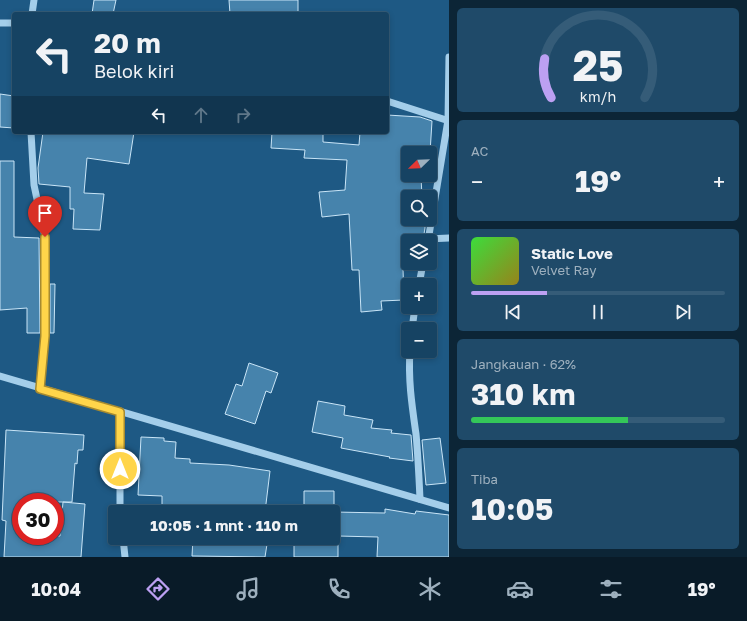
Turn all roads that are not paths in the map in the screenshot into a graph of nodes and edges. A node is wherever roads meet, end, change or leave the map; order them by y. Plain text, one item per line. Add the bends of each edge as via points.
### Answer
1 (34, 0) edge
2 (32, 12) edge
3 (0, 23) edge
4 (12, 23) edge
5 (449, 57) edge
6 (389, 102) edge
7 (448, 120) edge
8 (31, 134) edge
9 (429, 234) edge
10 (449, 238) edge
11 (437, 239) edge
12 (409, 358) edge
13 (0, 376) edge
14 (40, 389) junction
15 (120, 412) junction
16 (420, 499) junction
17 (120, 505) edge
18 (449, 508) edge
19 (123, 545) edge
20 (124, 557) edge

1 - 2 street
3 - 4 street
5 - 7 street
6 - 7 street
7 - 9 street
8 - 14 street via 34,184 45,237 45,336
10 - 11 street
12 - 16 street via 408,374 416,435
13 - 14 street
14 - 15 street
15 - 16 street
15 - 17 street
16 - 18 street
19 - 20 street

